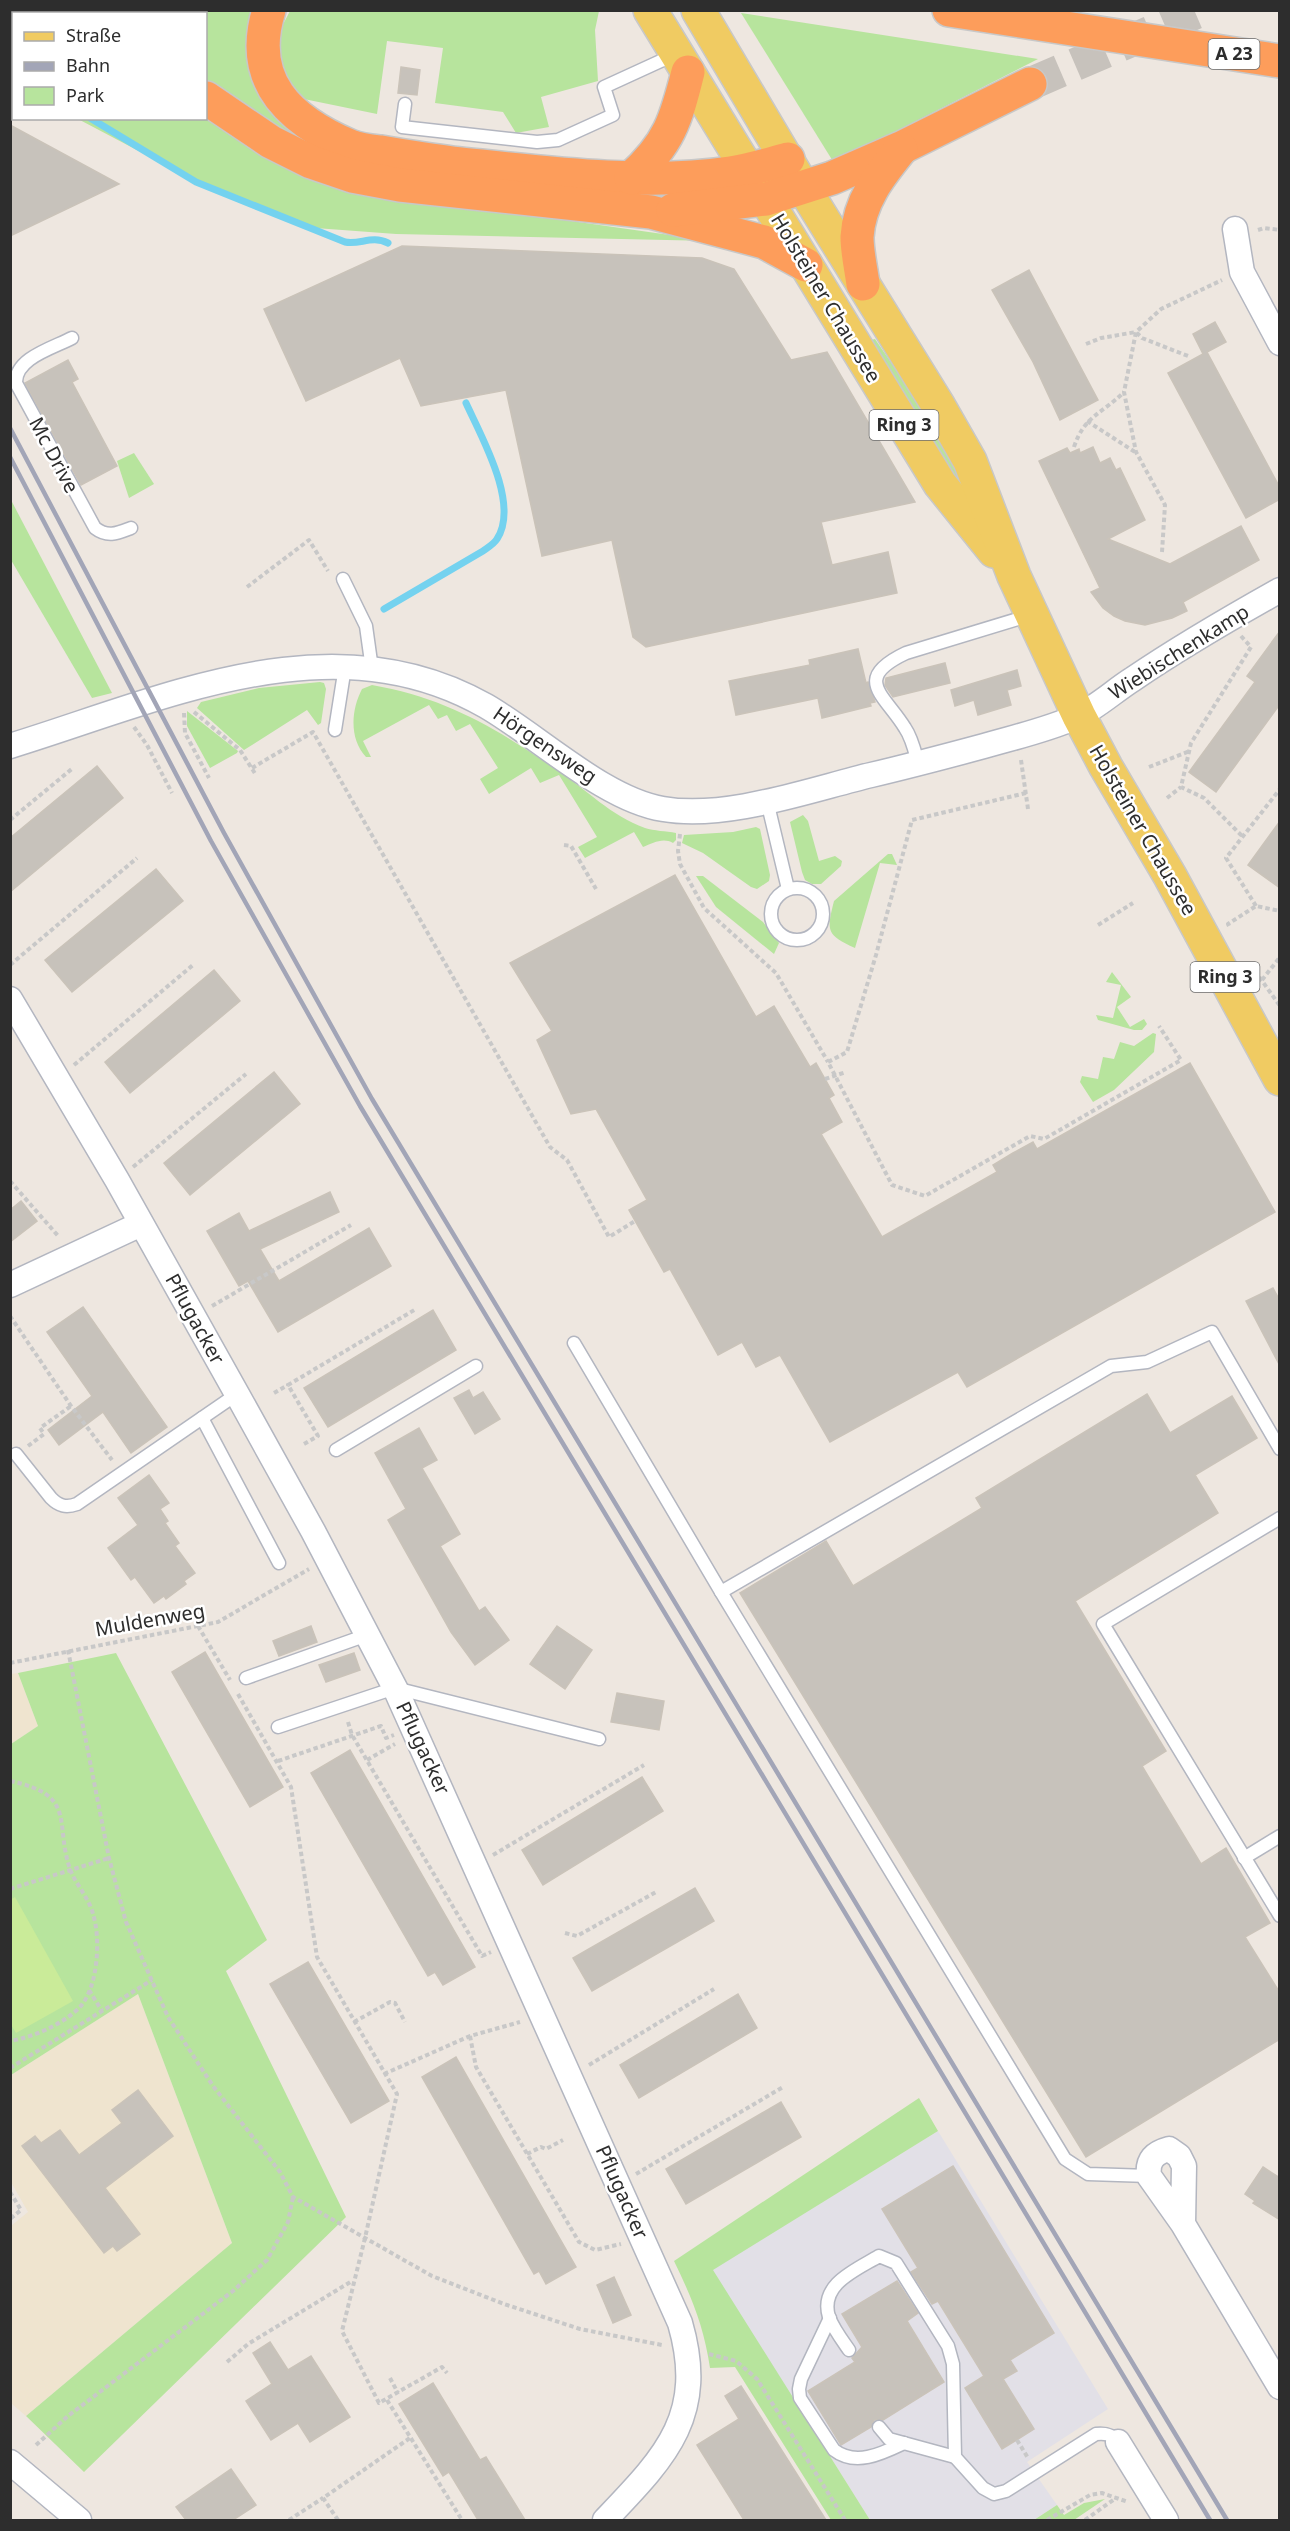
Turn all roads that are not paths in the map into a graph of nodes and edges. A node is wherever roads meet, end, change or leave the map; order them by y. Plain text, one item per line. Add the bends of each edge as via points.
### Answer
1 (269, 10) edge
2 (651, 10) edge
3 (698, 10) edge
4 (949, 10) edge
5 (1280, 61) edge
6 (683, 63) junction
7 (1030, 84) tunnel mouth
8 (207, 99) edge
9 (405, 104) dead end
10 (902, 148) junction
11 (788, 159) junction
12 (748, 170) junction
13 (631, 178) junction
14 (803, 187) junction
15 (766, 199) junction
16 (651, 212) junction
17 (1234, 229) dead end
18 (806, 265) junction
19 (863, 284) junction
20 (72, 338) dead end
21 (1280, 343) edge
22 (131, 528) dead end
23 (1014, 576) junction
24 (337, 578) road end
25 (1280, 590) edge
26 (1033, 615) junction
27 (345, 667) junction
28 (372, 669) junction
29 (1079, 716) junction
30 (335, 730) dead end
31 (10, 746) edge
32 (918, 763) junction
33 (767, 801) junction
34 (788, 889) junction
35 (10, 999) edge
36 (1280, 1079) edge
37 (141, 1224) junction
38 (10, 1285) edge
39 (574, 1343) dead end
40 (476, 1366) dead end
41 (237, 1394) junction
42 (202, 1418) junction
43 (1280, 1449) edge
44 (336, 1450) dead end
45 (16, 1454) road end
46 (1280, 1518) edge
47 (279, 1563) dead end
48 (721, 1592) junction
49 (367, 1635) junction
50 (246, 1678) dead end
51 (395, 1688) junction
52 (278, 1727) dead end
53 (598, 1739) dead end
54 (1280, 1836) edge
55 (1244, 1858) junction
56 (1280, 1916) edge
57 (1149, 2176) junction
58 (1183, 2224) junction
59 (830, 2318) junction
60 (849, 2350) dead end
61 (1277, 2378) edge
62 (879, 2427) dead end
63 (1118, 2442) joint
64 (904, 2443) junction
65 (956, 2457) junction
66 (10, 2462) edge
67 (78, 2520) edge
68 (605, 2520) edge
69 (1166, 2520) edge

1 - 13 highway via 263,46 265,69 276,93 320,131 352,147 526,171
2 - 6 main road, Holsteiner Chaussee / Ring 3
3 - 11 main road, Holsteiner Chaussee / Ring 3
4 - 5 highway, A 23
6 - 9 lane via 604,87 613,115 558,140 537,142 402,127
6 - 12 main road, Holsteiner Chaussee / Ring 3
6 - 13 highway via 679,108 666,139
7 - 10 highway
8 - 16 highway via 271,142 352,176 399,185
10 - 14 highway
10 - 19 highway via 867,195 860,218 857,238
11 - 12 highway
11 - 14 main road, Holsteiner Chaussee / Ring 3
12 - 13 highway
12 - 15 main road, Holsteiner Chaussee / Ring 3
14 - 15 highway
14 - 19 main road, Holsteiner Chaussee / Ring 3
15 - 16 highway
15 - 18 main road, Holsteiner Chaussee / Ring 3
16 - 18 highway via 764,242
17 - 21 street via 1242,272
18 - 23 main road, Holsteiner Chaussee / Ring 3 via 940,484
19 - 23 main road, Holsteiner Chaussee / Ring 3 via 970,461
20 - 22 lane, Mc Drive via 25,362 18,369 16,382 95,528 115,534
23 - 26 main road, Holsteiner Chaussee / Ring 3
24 - 28 lane via 366,626
25 - 29 street, Wiebischenkamp
26 - 29 main road, Holsteiner Chaussee / Ring 3
26 - 32 lane via 906,653 888,661 877,673 880,695 907,731
27 - 28 street, Hörgensweg
27 - 30 lane
27 - 31 street, Hörgensweg via 276,670 209,683
28 - 33 street, Hörgensweg via 453,688 608,788 643,805 697,813
29 - 32 street, Hörgensweg
29 - 36 main road, Holsteiner Chaussee / Ring 3
32 - 33 street, Hörgensweg
33 - 34 lane
34 - 34 lane via 773,904 773,925 790,939 811,936 821,924 820,900 806,889
35 - 37 street, Pflugacker
37 - 38 street
37 - 41 street, Pflugacker
39 - 48 lane
40 - 44 lane
41 - 42 lane
41 - 49 street, Pflugacker
42 - 45 lane via 77,1504 63,1506 51,1498
42 - 47 lane
43 - 48 lane via 1212,1332 1147,1362 1111,1366
46 - 55 lane via 1103,1624
48 - 57 lane via 1065,2159 1089,2174
49 - 50 lane
49 - 51 street, Pflugacker
51 - 52 lane
51 - 53 lane
51 - 68 street, Pflugacker via 666,2288 687,2350 690,2378 686,2406 676,2432 663,2455
54 - 55 lane
55 - 56 lane
57 - 58 street
57 - 58 street via 1151,2159 1159,2152 1169,2149 1179,2156 1184,2166
58 - 61 street
59 - 60 lane
59 - 64 lane via 801,2379 800,2398 841,2455 873,2458
59 - 65 lane via 827,2304 838,2281 879,2256 896,2263 948,2346 953,2364
62 - 64 lane via 889,2439
63 - 65 lane via 1106,2433 1096,2434 1006,2491 994,2494 983,2488
63 - 69 street
64 - 65 lane
66 - 67 street

